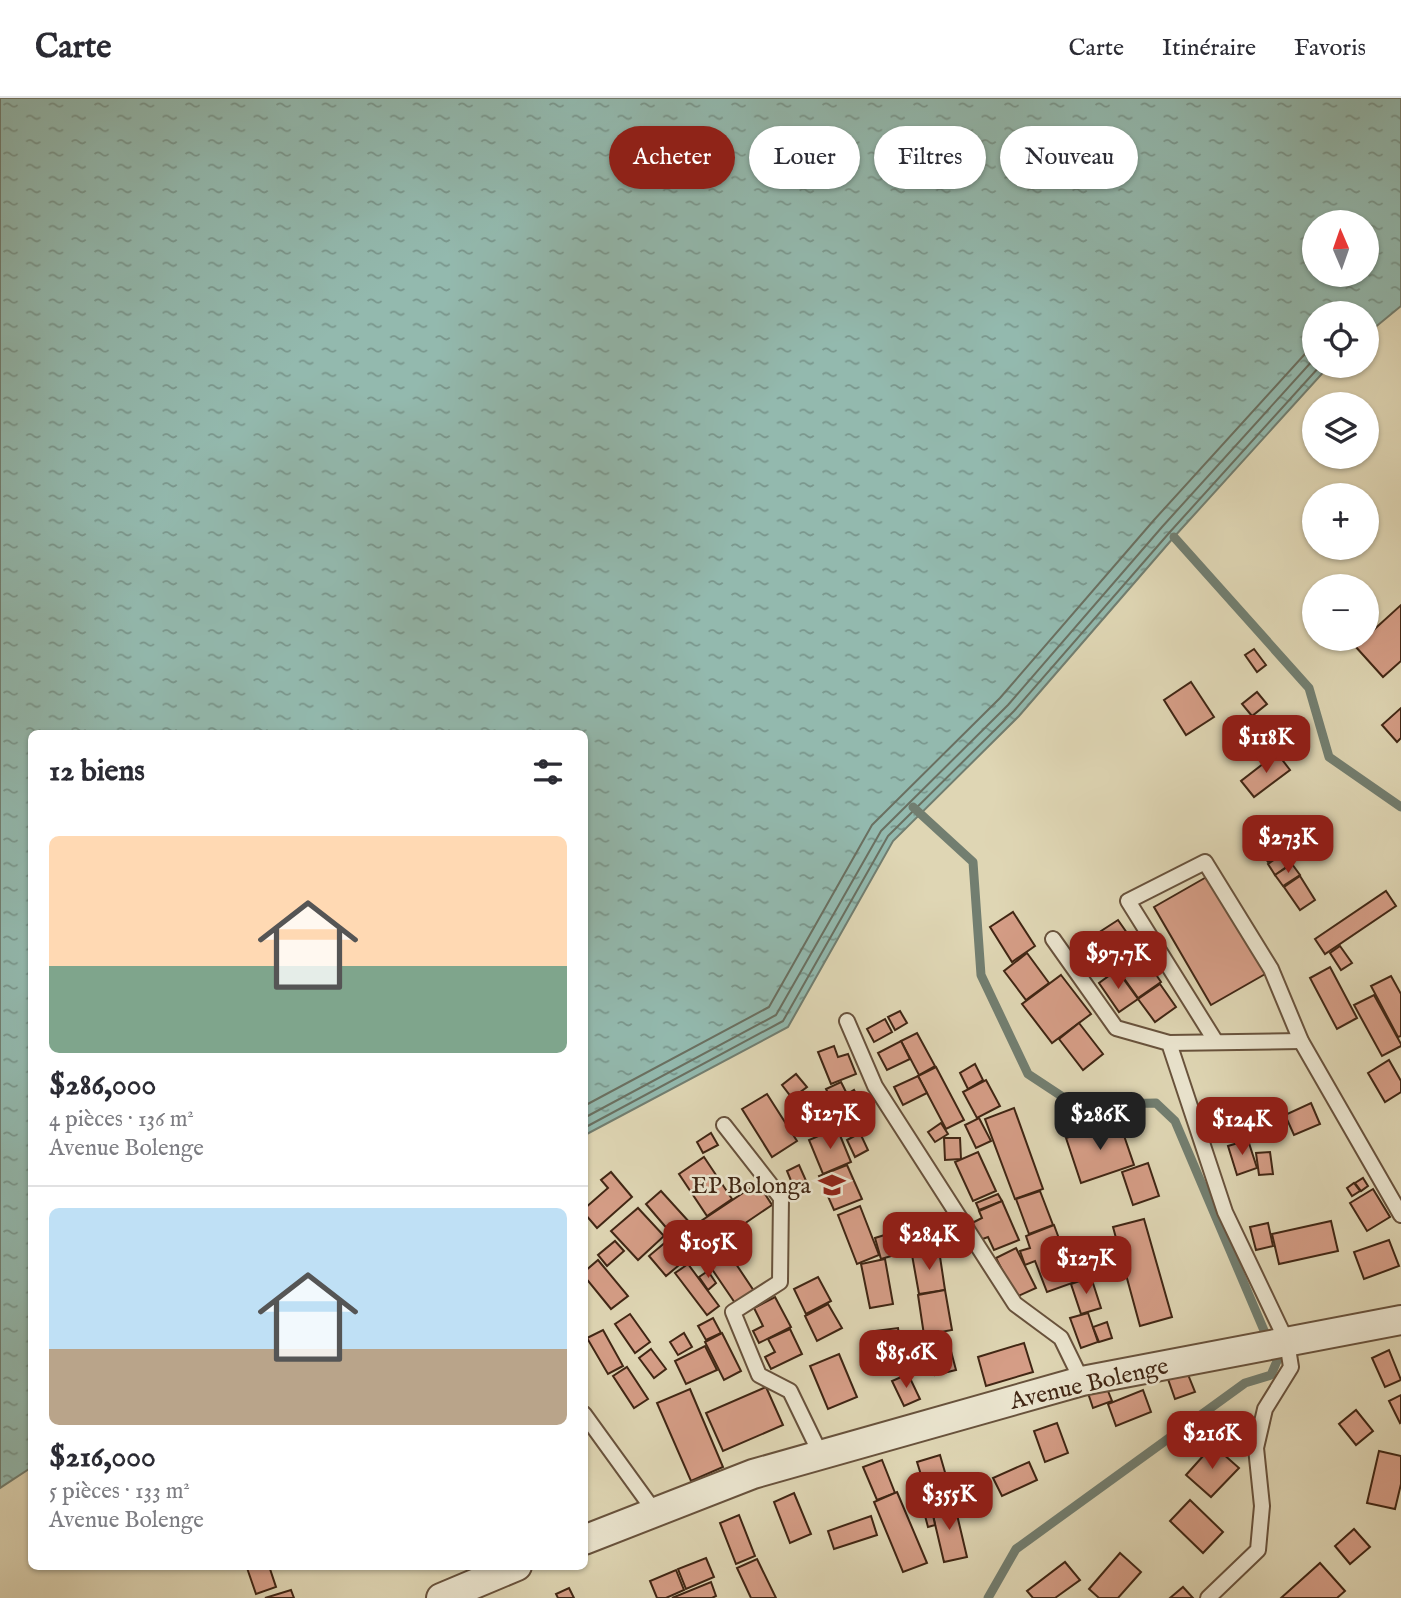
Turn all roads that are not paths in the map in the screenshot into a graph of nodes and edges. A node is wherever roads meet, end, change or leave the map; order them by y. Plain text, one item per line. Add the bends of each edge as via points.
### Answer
1 (1053, 939) dead end
2 (847, 1021) dead end
3 (1301, 1041) junction
4 (1216, 1042) junction
5 (1169, 1043) junction
6 (724, 1125) dead end
7 (1401, 1215) edge
8 (1401, 1320) edge
9 (1285, 1342) junction
10 (1082, 1381) junction
11 (588, 1420) edge
12 (821, 1455) junction
13 (655, 1512) junction
14 (588, 1538) edge
15 (508, 1570) edge
16 (441, 1598) edge
17 (1208, 1598) edge

1 - 5 lane via 1116,1028
2 - 10 lane via 875,1086 1015,1304 1062,1338
3 - 4 lane
3 - 4 lane via 1271,969 1205,862 1128,901
3 - 7 lane
4 - 5 lane
5 - 9 lane via 1225,1212
6 - 12 lane via 781,1198 780,1282 733,1312 759,1375 790,1391
8 - 9 street, Avenue Bolenge
9 - 10 street, Avenue Bolenge
9 - 17 lane via 1291,1367 1265,1409 1256,1448 1262,1506 1258,1550
10 - 12 street, Avenue Bolenge
11 - 13 lane
12 - 13 street, Avenue Bolenge via 753,1474
13 - 14 street, Avenue Bolenge
15 - 16 street

